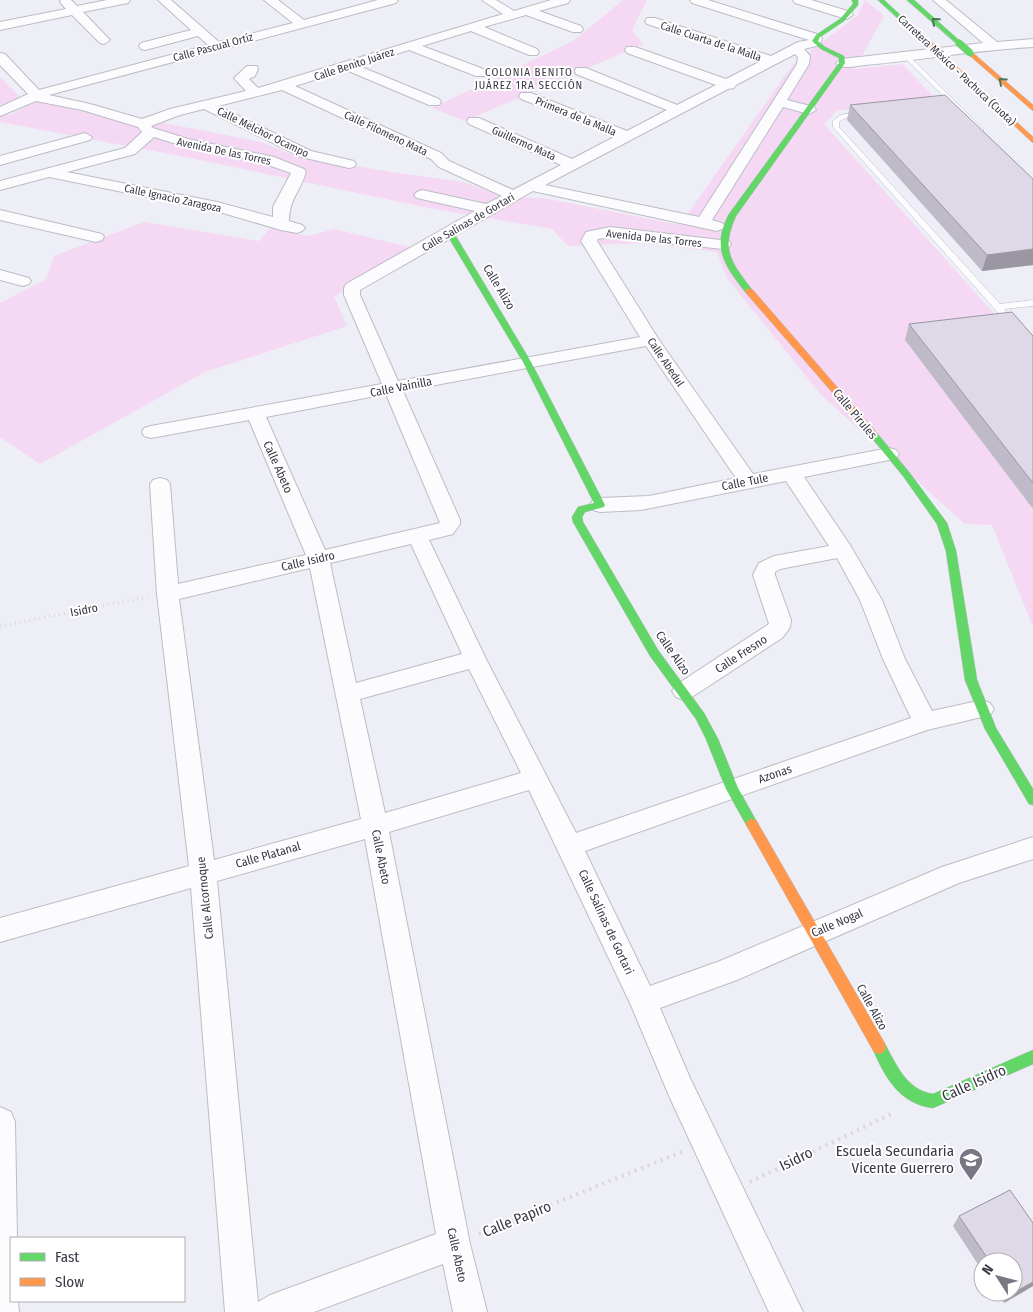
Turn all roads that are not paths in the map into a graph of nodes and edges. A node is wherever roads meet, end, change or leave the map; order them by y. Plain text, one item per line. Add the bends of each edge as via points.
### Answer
1 (63, 0) edge
2 (124, 0) edge
3 (164, 0) edge
4 (270, 0) edge
5 (491, 0) edge
6 (564, 0) edge
7 (696, 0) edge
8 (799, 0) edge
9 (855, 0) edge
10 (881, 0) edge
11 (910, 0) edge
12 (939, 0) edge
13 (385, 1) edge
14 (75, 11) junction
15 (527, 11) junction
16 (847, 14) junction
17 (513, 15) junction
18 (651, 21) dead end
19 (302, 24) junction
20 (0, 26) edge
21 (472, 27) junction
22 (577, 29) dead end
23 (200, 32) junction
24 (104, 40) dead end
25 (816, 40) junction
26 (1033, 43) edge
27 (215, 45) junction
28 (993, 45) junction
29 (145, 46) dead end
30 (410, 46) junction
31 (796, 48) junction
32 (631, 50) dead end
33 (533, 52) road end
34 (0, 57) edge
35 (907, 57) junction
36 (772, 61) junction
37 (842, 63) junction
38 (347, 66) junction
39 (252, 69) dead end
40 (581, 71) dead end
41 (481, 74) road end
42 (729, 85) junction
43 (283, 86) junction
44 (256, 93) junction
45 (35, 95) junction
46 (526, 96) dead end
47 (434, 102) dead end
48 (779, 102) junction
49 (953, 102) junction
50 (944, 103) edge
51 (206, 105) junction
52 (1033, 109) edge
53 (679, 110) junction
54 (809, 110) junction
55 (0, 112) edge
56 (868, 112) edge
57 (474, 121) dead end
58 (146, 132) junction
59 (626, 136) junction
60 (986, 136) edge
61 (85, 137) road end
62 (1033, 141) edge
63 (0, 161) edge
64 (349, 164) dead end
65 (573, 165) junction
66 (49, 172) junction
67 (0, 186) edge
68 (531, 186) junction
69 (422, 194) dead end
70 (513, 195) junction
71 (488, 209) junction
72 (0, 214) edge
73 (703, 223) junction
74 (281, 225) junction
75 (297, 228) dead end
76 (726, 228) junction
77 (450, 232) junction
78 (96, 237) dead end
79 (588, 241) joint
80 (723, 244) junction
81 (0, 275) edge
82 (23, 281) dead end
83 (1033, 303) edge
84 (999, 307) junction
85 (1016, 327) edge
86 (651, 340) junction
87 (527, 362) junction
88 (392, 389) junction
89 (254, 413) junction
90 (151, 432) dead end
91 (889, 454) junction
92 (791, 473) junction
93 (748, 481) junction
94 (160, 484) dead end
95 (600, 505) junction
96 (448, 526) joint
97 (416, 536) junction
98 (843, 550) junction
99 (318, 558) junction
100 (168, 594) junction
101 (475, 659) junction
102 (684, 692) junction
103 (347, 694) junction
104 (982, 709) junction
105 (924, 722) junction
106 (536, 778) junction
107 (732, 789) junction
108 (1033, 800) edge
109 (375, 826) junction
110 (570, 846) junction
111 (1033, 848) edge
112 (203, 874) junction
113 (0, 930) edge
114 (815, 933) junction
115 (643, 1001) junction
116 (1033, 1057) edge
117 (914, 1099) joint
118 (0, 1122) edge
119 (454, 1244) junction
120 (2, 1312) edge
121 (242, 1312) edge
122 (270, 1312) edge
123 (470, 1312) edge
124 (786, 1312) edge

1 - 14 street
2 - 14 street
3 - 23 street
4 - 19 street
5 - 17 street
6 - 15 street, Calle Benito Juárez
7 - 25 street
8 - 16 street
9 - 16 main road via 856,4
10 - 62 main road, Carretera México - Pachuca (Cuota), bridge
52 -> 11 main road, Carretera México - Pachuca (Cuota), bridge
12 - 28 street
13 - 19 street, Calle Pascual Ortíz
14 - 20 street
14 - 24 street
15 - 17 street, Calle Benito Juárez
15 - 22 street
16 - 25 main road
17 - 21 street, Calle Benito Juárez
18 - 36 street, Calle Cuarta de la Malla
19 - 27 street, Calle Pascual Ortíz
21 - 30 street, Calle Benito Juárez
21 - 33 street
23 - 27 street
23 - 29 street
25 - 31 street, Calle Salinas de Gortari
25 - 37 main road via 822,48 842,57
26 - 28 street
27 - 45 street, Calle Pascual Ortíz
28 - 35 street
30 - 38 street, Calle Benito Juárez
30 - 41 street
31 - 36 street, Calle Salinas de Gortari
31 - 48 street via 804,56 804,64
32 - 42 street
34 - 45 street
35 - 37 street
35 - 49 lane
36 - 42 street, Calle Salinas de Gortari
37 - 54 main road
38 - 43 street, Calle Benito Juárez
38 - 47 street
39 - 44 street via 241,78
40 - 53 street
42 - 53 street, Calle Salinas de Gortari
43 - 44 street, Calle Benito Juárez
43 - 70 street, Calle Filomeno Mata
44 - 51 street, Calle Benito Juárez
45 - 55 street
45 - 58 street
46 - 59 street, Primera de la Malla
48 - 54 street
48 - 73 street
49 - 50 lane
49 - 60 lane
51 - 58 street, Calle Benito Juárez via 160,116
51 - 64 street, Calle Melchor Ocampo via 306,154
53 - 59 street, Calle Salinas de Gortari
54 - 76 main road
56 - 84 lane via 843,116 835,124
57 - 65 street, Guillermo Mata
58 - 66 street, Calle Benito Juárez via 135,149 126,153
58 - 74 street, Avenida De las Torres via 265,159 299,172 281,207
59 - 65 street, Calle Salinas de Gortari
61 - 63 street
65 - 68 street, Calle Salinas de Gortari
66 - 67 street, Calle Benito Juárez
66 - 74 street, Calle Ignacio Zaragoza via 217,207
68 - 70 street, Calle Salinas de Gortari
68 - 73 street
69 - 71 street
70 - 71 street, Calle Salinas de Gortari
71 - 77 street, Calle Salinas de Gortari
72 - 78 street
73 - 76 street
74 - 75 street, Calle Ignacio Zaragoza
76 - 80 main road
77 - 87 main road, Calle Alizo
77 - 88 street, Calle Salinas de Gortari via 365,279 351,291
79 - 80 street, Avenida De las Torres via 592,235 610,232
79 - 86 street, Calle Abedul
80 - 91 main road, Calle Pirules via 730,264 754,295
81 - 82 street
83 - 84 lane
84 - 85 lane
86 - 87 street, Calle Vainilla
86 - 93 street, Calle Abedul
87 - 88 street, Calle Vainilla
87 - 95 main road, Calle Alizo
88 - 89 street, Calle Vainilla
88 - 96 street, Calle Salinas de Gortari via 450,520
89 - 90 street, Calle Vainilla
89 - 99 street, Calle Abeto
91 - 92 street, Calle Tule
91 - 104 main road, Calle Pirules via 934,511 946,532 967,661
92 - 93 street, Calle Tule
92 - 98 street
93 - 95 street, Calle Tule via 649,503
94 - 100 street, Calle Alcornoque
95 - 102 main road, Calle Alizo via 582,509 578,522 654,653
96 - 97 street, Calle Isidro via 441,531
97 - 99 street, Calle Isidro
97 - 101 street, Calle Salinas de Gortari
98 - 102 street, Calle Fresno via 774,563 766,568 764,575 780,626
98 - 105 street via 871,600
99 - 100 street, Calle Isidro
99 - 103 street, Calle Abeto
100 - 112 street, Calle Alcornoque
101 - 103 street
101 - 106 street, Calle Salinas de Gortari
102 - 107 main road, Calle Alizo via 712,739
103 - 109 street, Calle Abeto
104 - 105 street, Azonas
104 - 108 main road, Calle Pirules
105 - 107 street, Azonas
106 - 109 street, Calle Platanal
106 - 110 street, Calle Salinas de Gortari
107 - 110 street, Azonas
107 - 114 main road, Calle Alizo
109 - 112 street, Calle Platanal
109 - 119 street, Calle Abeto
110 - 115 street, Calle Salinas de Gortari
111 - 114 street, Calle Nogal via 952,875
112 - 113 street, Calle Platanal
112 - 121 street, Calle Alcornoque
114 - 115 street, Calle Nogal via 728,971
114 - 117 main road, Calle Alizo via 900,1084
115 - 124 street, Calle Salinas de Gortari via 705,1142
116 - 117 main road, Calle Isidro via 933,1101
118 - 120 street
119 - 122 street
119 - 123 street, Calle Abeto

